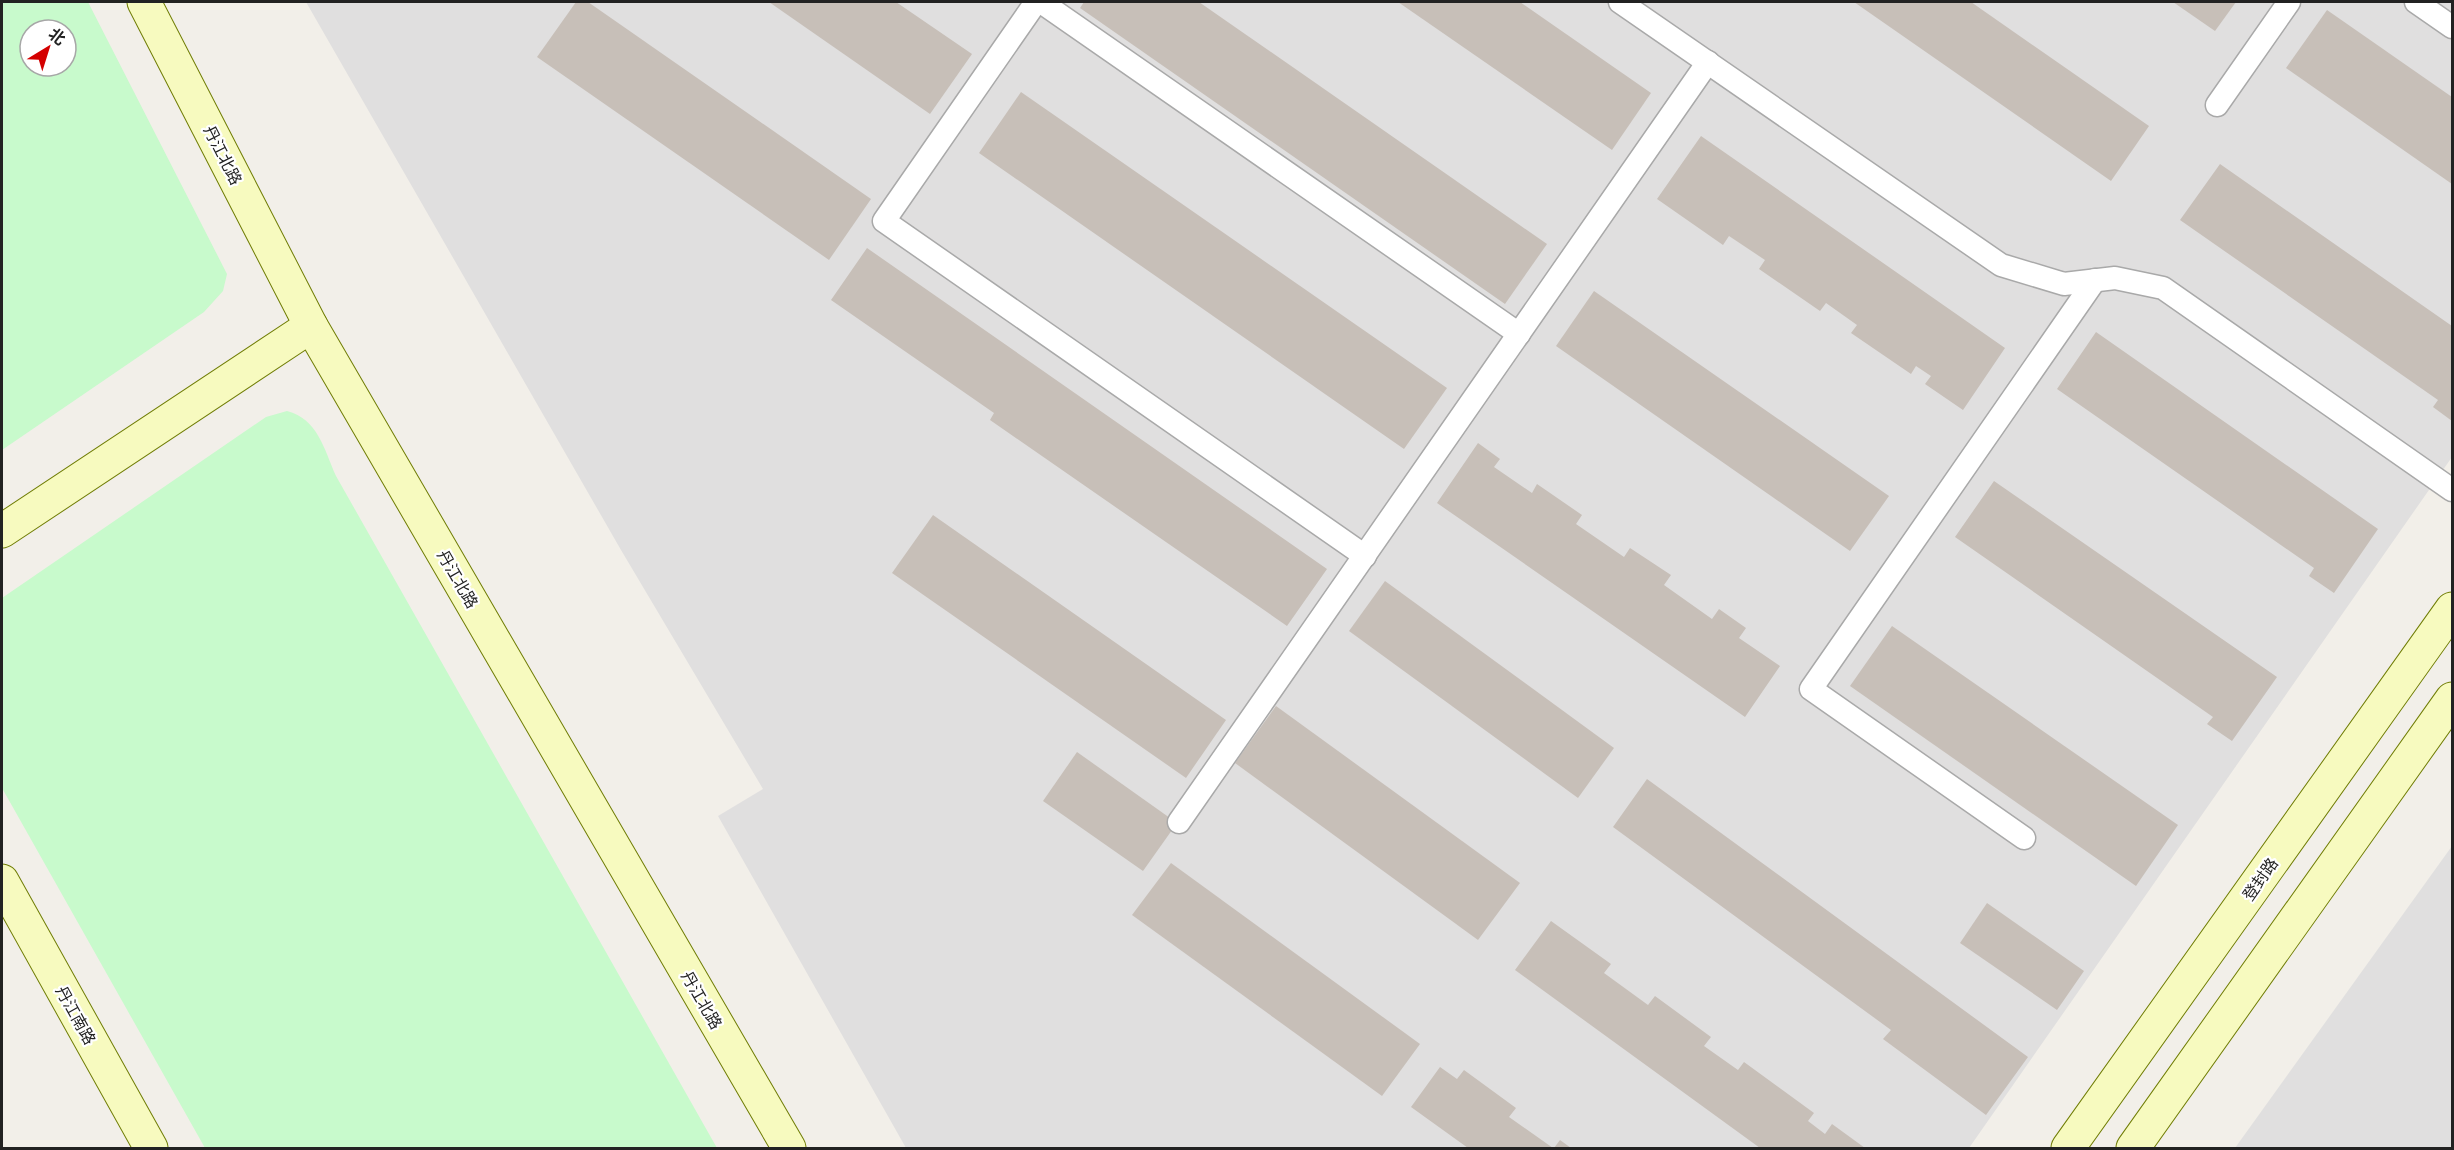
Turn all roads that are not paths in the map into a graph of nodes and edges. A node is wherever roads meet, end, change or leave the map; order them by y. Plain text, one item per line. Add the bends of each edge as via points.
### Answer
1 (144, 2) edge
2 (1036, 2) edge
3 (1041, 2) edge
4 (1620, 2) edge
5 (2289, 2) edge
6 (2416, 2) edge
7 (2452, 27) edge
8 (1708, 62) junction
9 (2217, 105) dead end
10 (2095, 280) junction
11 (310, 326) junction
12 (1519, 334) junction
13 (2452, 490) edge
14 (2, 531) edge
15 (1365, 556) junction
16 (2452, 609) edge
17 (2452, 699) edge
18 (1179, 822) dead end
19 (2025, 838) dead end
20 (2, 881) edge
21 (151, 1149) edge
22 (789, 1149) edge
23 (2068, 1149) edge
24 (2133, 1149) edge

1 - 11 main road, 丹江北路
2 - 15 lane via 884,221
3 - 12 lane
4 - 8 lane
5 - 9 lane
6 - 7 lane
8 - 10 lane via 2001,265 2064,284
8 - 12 lane
10 - 13 lane via 2115,278 2163,288
10 - 19 lane via 1811,689
11 - 14 main road
11 - 22 main road, 丹江北路
12 - 15 lane
15 - 18 lane
16 - 23 main road, 登封路
17 - 24 main road
20 - 21 main road, 丹江南路

